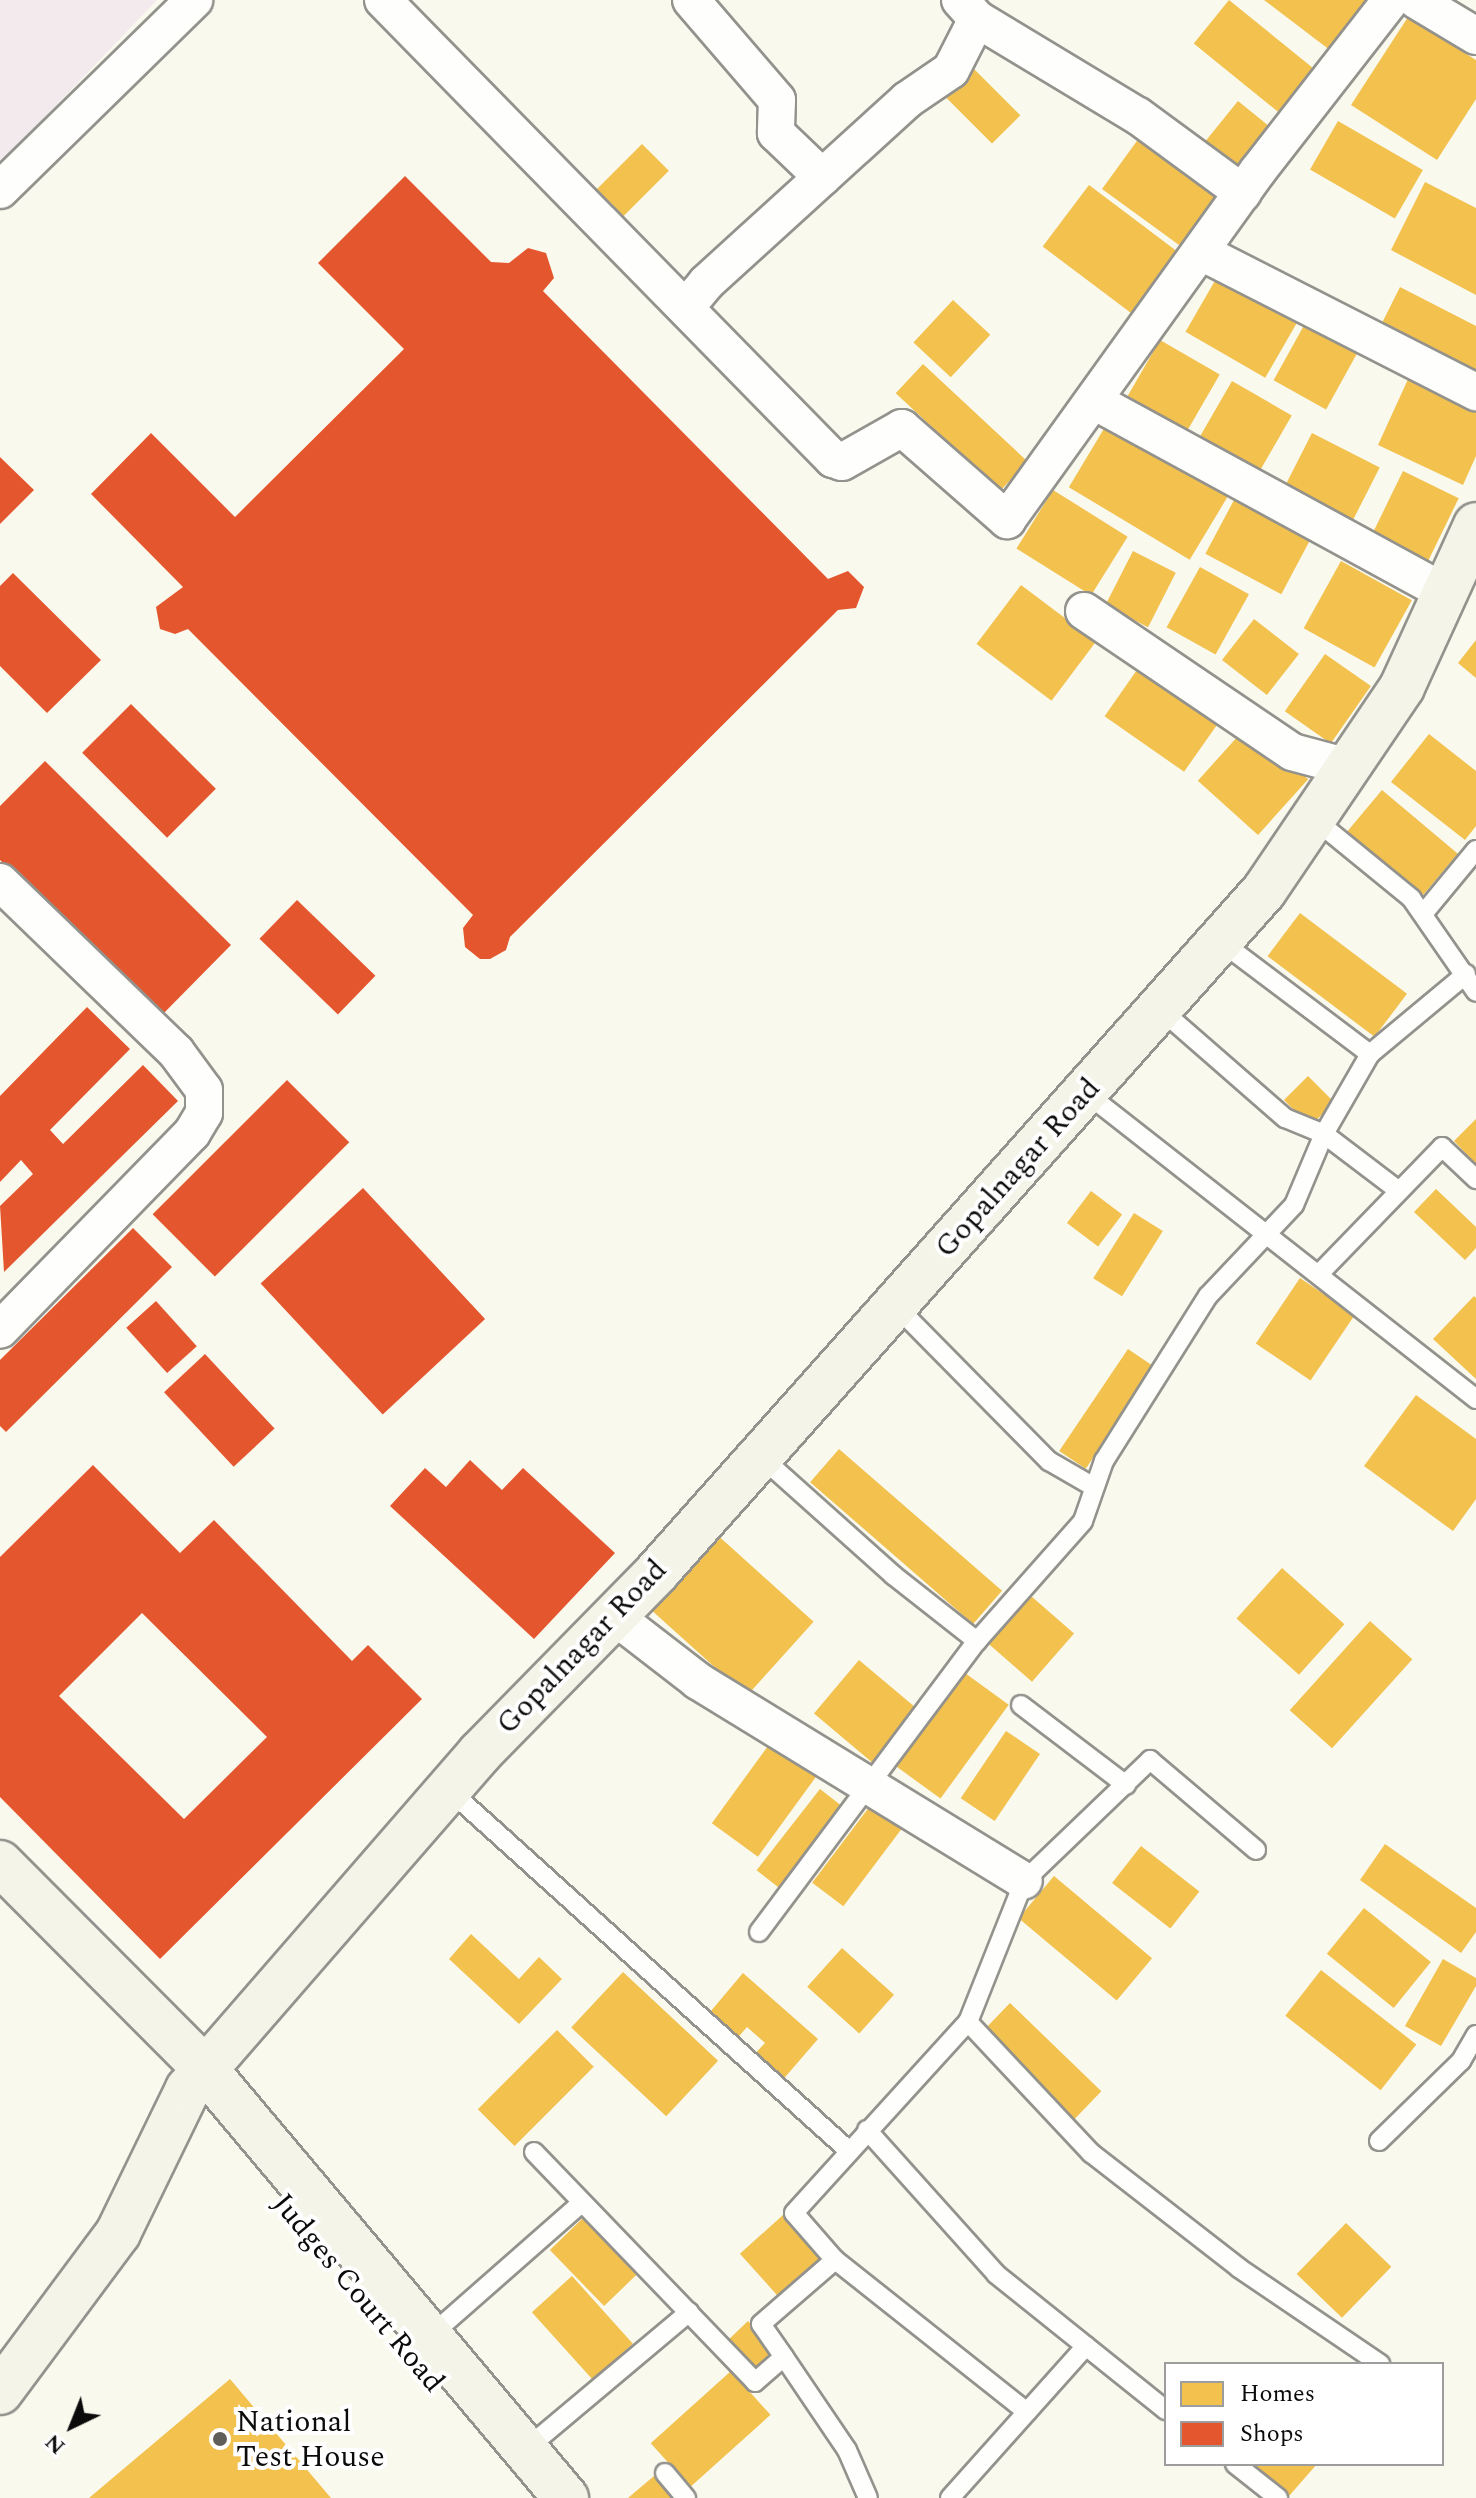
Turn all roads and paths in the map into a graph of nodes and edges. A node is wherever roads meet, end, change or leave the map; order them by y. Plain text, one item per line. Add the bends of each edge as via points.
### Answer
1 (194, 0) edge
2 (383, 0) edge
3 (691, 0) edge
4 (1391, 0) edge
5 (1416, 0) edge
6 (969, 10) edge
7 (1476, 36) edge
8 (822, 177) junction
9 (0, 190) edge
10 (1243, 193) junction
11 (1201, 252) junction
12 (687, 306) junction
13 (1476, 392) edge
14 (1094, 401) junction
15 (1475, 531) edge
16 (1445, 592) junction
17 (1084, 611) dead end
18 (1348, 767) junction
19 (1313, 818) junction
20 (1476, 850) edge
21 (0, 882) edge
22 (1423, 914) junction
23 (1220, 941) junction
24 (1466, 974) junction
25 (1476, 992) edge
26 (1160, 1009) junction
27 (1370, 1054) junction
28 (1086, 1093) junction
29 (1324, 1134) junction
30 (1476, 1179) edge
31 (1399, 1191) junction
32 (1267, 1232) junction
33 (1319, 1274) junction
34 (894, 1304) junction
35 (0, 1330) edge
36 (1476, 1399) edge
37 (759, 1455) junction
38 (1094, 1487) junction
39 (614, 1616) junction
40 (977, 1641) junction
41 (1021, 1705) dead end
42 (1126, 1785) junction
43 (871, 1786) junction
44 (448, 1789) junction
45 (1256, 1850) dead end
46 (0, 1863) edge
47 (1024, 1881) junction
48 (0, 1900) edge
49 (759, 1932) dead end
50 (968, 2022) junction
51 (1476, 2035) edge
52 (197, 2079) junction
53 (867, 2130) junction
54 (1379, 2141) dead end
55 (848, 2150) junction
56 (534, 2152) dead end
57 (580, 2204) junction
58 (835, 2260) junction
59 (689, 2312) junction
60 (430, 2336) junction
61 (1086, 2346) junction
62 (784, 2357) junction
63 (1377, 2362) edge
64 (0, 2392) edge
65 (1164, 2408) edge
66 (1027, 2412) junction
67 (526, 2450) junction
68 (1238, 2466) edge
69 (665, 2473) dead end
70 (527, 2498) edge
71 (566, 2498) edge
72 (686, 2498) edge
73 (868, 2498) edge
74 (950, 2498) edge
75 (1278, 2498) edge

1 - 9 street
2 - 12 street
3 - 8 street via 777,100 776,133
4 - 10 street
5 - 7 street
6 - 8 street via 951,70 907,100
6 - 10 street via 1138,116
8 - 12 street
10 - 11 street
11 - 13 street
11 - 14 street
12 - 14 street via 833,459 842,462 902,428 1007,520
14 - 16 street
15 - 16 main road, Gopalnagar Road
16 - 18 main road, Gopalnagar Road via 1402,687
17 - 18 street via 1292,752
18 - 19 main road, Gopalnagar Road
19 - 22 lane via 1411,898
19 - 23 main road, Gopalnagar Road via 1264,891
20 - 22 lane
21 - 35 street via 176,1052 204,1090 204,1113 192,1133
22 - 24 lane
23 - 26 main road, Gopalnagar Road
23 - 27 lane
24 - 25 lane
24 - 27 lane
26 - 28 main road, Gopalnagar Road
26 - 29 lane via 1285,1118
27 - 29 lane
28 - 32 lane
28 - 34 main road, Gopalnagar Road
29 - 31 lane
29 - 32 lane via 1294,1205
30 - 31 lane via 1442,1147
31 - 33 lane
32 - 33 lane
32 - 38 lane via 1208,1296 1104,1461
33 - 36 lane
34 - 37 main road, Gopalnagar Road
34 - 38 lane via 1049,1461
37 - 39 main road, Gopalnagar Road
37 - 40 lane via 893,1575
38 - 40 lane via 1083,1521
39 - 43 street via 698,1681
39 - 44 main road, Gopalnagar Road
40 - 43 lane
41 - 42 lane
42 - 45 lane via 1150,1760
42 - 47 lane
43 - 47 street
43 - 49 lane
44 - 52 main road, Gopalnagar Road
44 - 55 lane
46 - 52 main road
47 - 50 lane
48 - 52 main road
50 - 53 lane
50 - 63 lane via 1091,2153 1239,2268
51 - 54 lane via 1461,2061
52 - 60 main road
52 - 64 main road, Gopalnagar Road via 118,2233
52 - 70 main road, Judges Court Road
53 - 55 lane
53 - 61 lane via 996,2274
55 - 58 lane via 794,2213
56 - 57 lane
57 - 59 lane
57 - 60 lane
58 - 62 lane via 761,2324
58 - 66 lane
59 - 62 lane via 755,2382
59 - 67 lane
60 - 67 main road
61 - 65 lane
61 - 66 lane
62 - 73 lane via 847,2450
66 - 74 lane
67 - 71 main road
68 - 75 lane
69 - 72 lane

